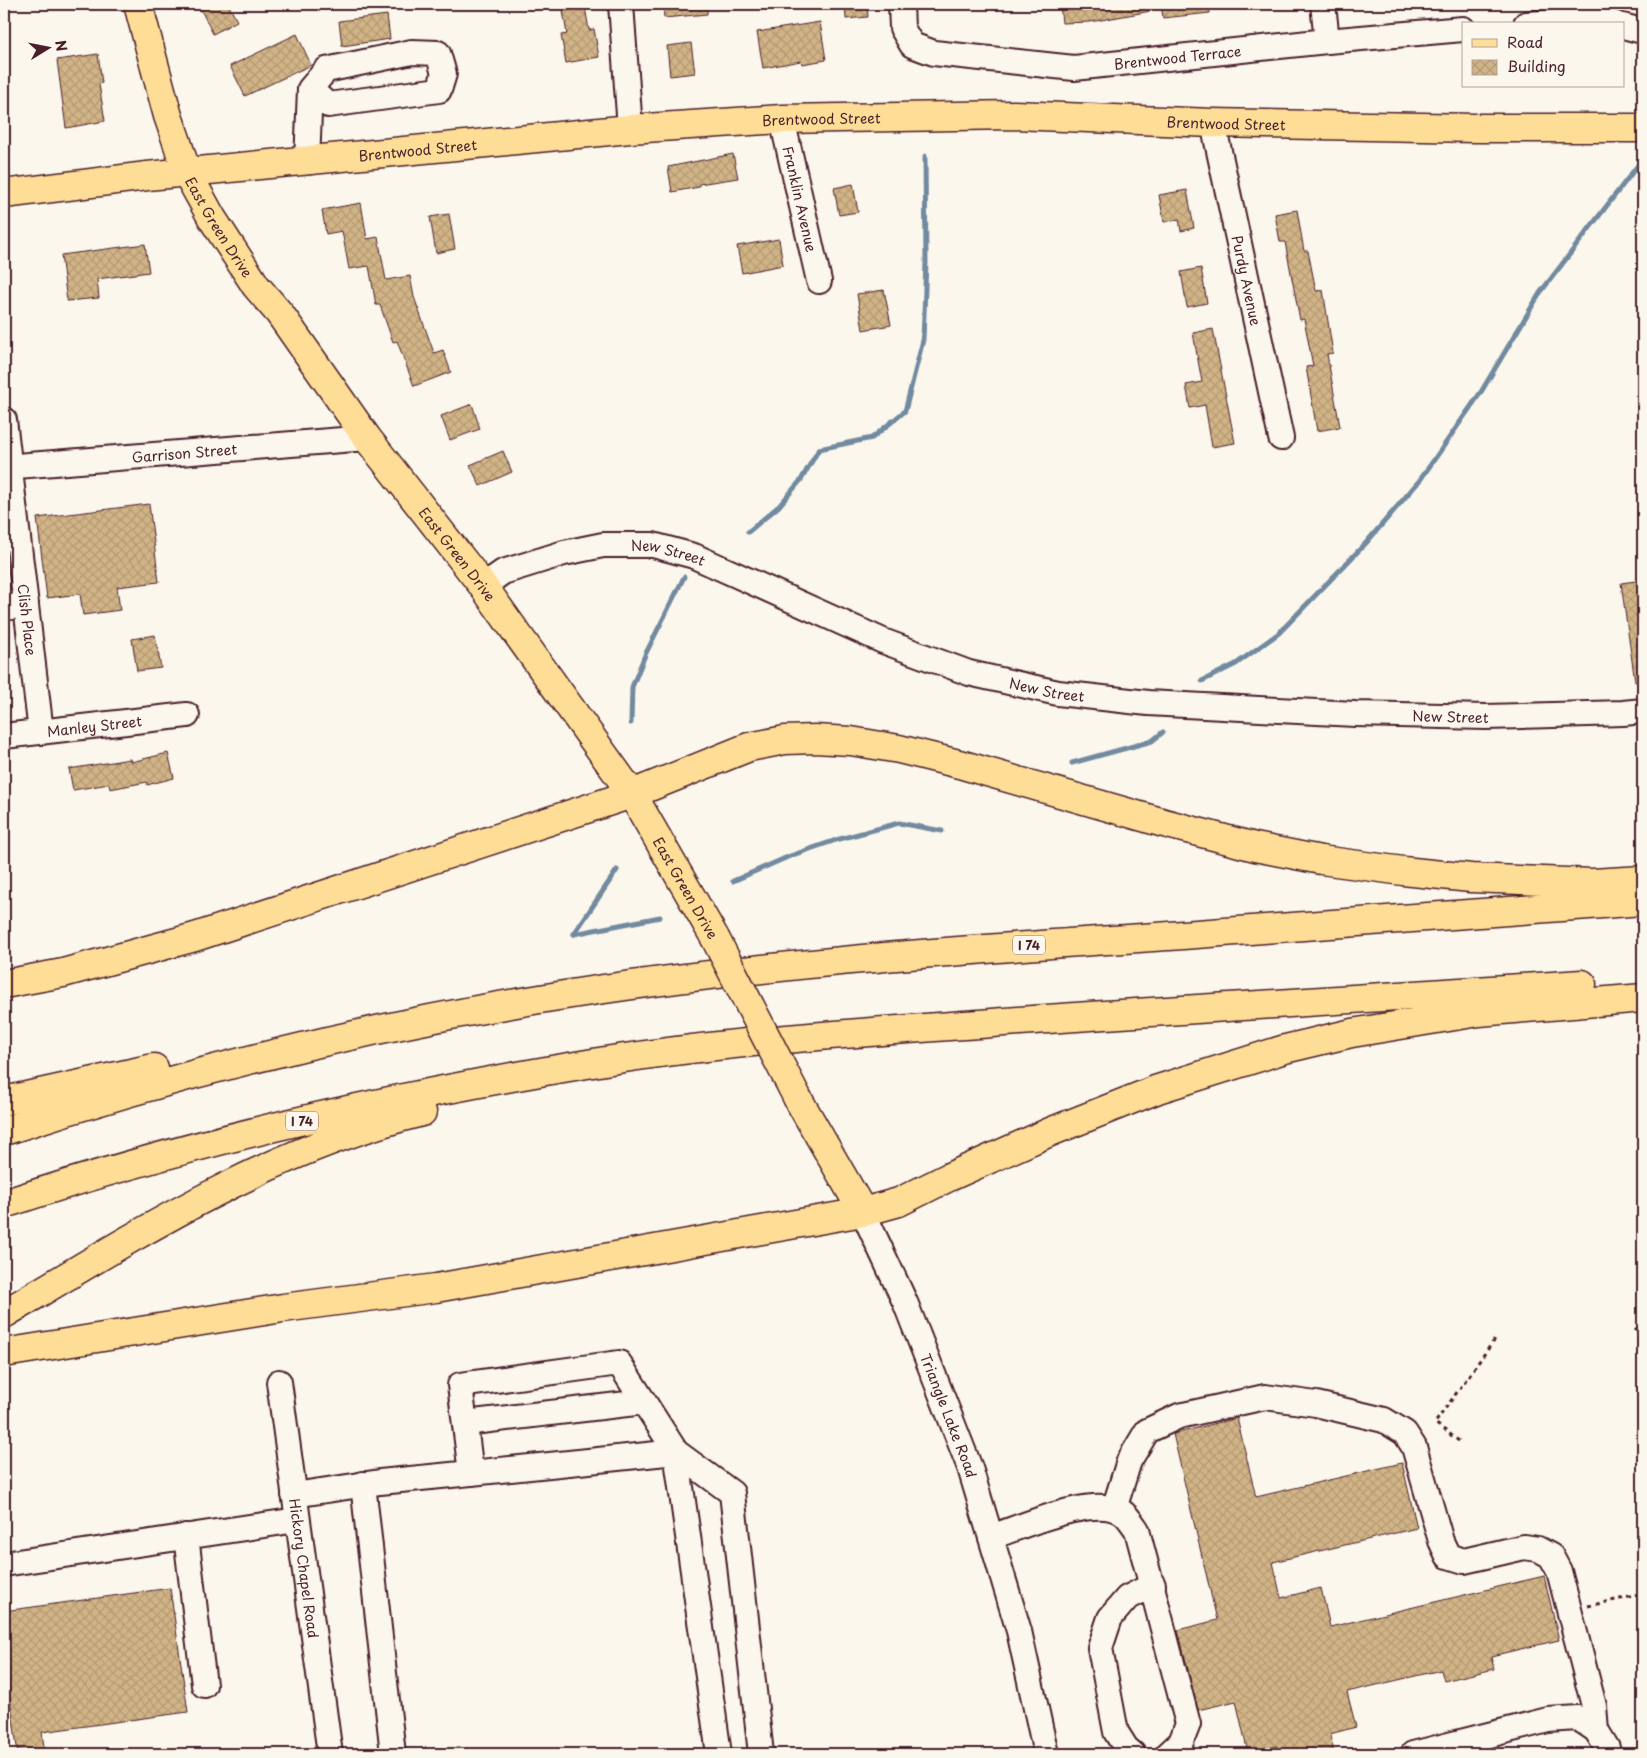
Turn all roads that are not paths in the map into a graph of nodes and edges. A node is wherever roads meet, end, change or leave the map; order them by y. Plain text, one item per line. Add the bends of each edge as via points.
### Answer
1 (138, 4) edge
2 (621, 4) edge
3 (900, 4) edge
4 (1323, 4) edge
5 (1553, 12) edge
6 (1530, 22) edge
7 (1610, 22) edge
8 (1624, 26) edge
9 (1462, 29) edge
10 (1643, 29) edge
11 (1328, 41) junction
12 (310, 89) junction
13 (782, 120) junction
14 (1213, 123) junction
15 (1643, 128) edge
16 (630, 129) junction
17 (307, 162) junction
18 (188, 173) junction
19 (4, 194) edge
20 (819, 280) dead end
21 (4, 420) edge
22 (367, 438) junction
23 (1282, 438) dead end
24 (7, 467) edge
25 (483, 586) junction
26 (15, 606) edge
27 (1643, 711) edge
28 (187, 715) dead end
29 (41, 732) junction
30 (4, 736) edge
31 (632, 794) junction
32 (1643, 880) edge
33 (1643, 901) edge
34 (1643, 980) edge
35 (4, 984) edge
36 (1643, 998) edge
37 (418, 1021) junction
38 (607, 1061) junction
39 (798, 1099) joint
40 (4, 1101) edge
41 (4, 1131) edge
42 (4, 1204) edge
43 (863, 1212) junction
44 (4, 1314) edge
45 (5, 1353) edge
46 (279, 1382) dead end
47 (644, 1402) junction
48 (465, 1423) junction
49 (676, 1452) junction
50 (471, 1473) junction
51 (363, 1484) junction
52 (294, 1495) junction
53 (1114, 1509) junction
54 (297, 1520) junction
55 (186, 1536) junction
56 (991, 1538) junction
57 (4, 1564) edge
58 (1153, 1585) junction
59 (204, 1685) dead end
60 (1596, 1730) junction
61 (330, 1754) edge
62 (393, 1754) edge
63 (719, 1754) edge
64 (761, 1754) edge
65 (1046, 1754) edge
66 (1133, 1754) edge
67 (1168, 1754) edge
68 (1413, 1754) edge
69 (1608, 1754) edge

1 - 18 main road, East Green Drive via 168,116
2 - 16 street
3 - 11 street, Brentwood Terrace via 902,28 912,45 934,53 1074,68
4 - 11 street
5 - 6 street
5 - 7 street
8 - 10 street
9 - 11 street, Brentwood Terrace
12 - 12 street via 328,105 360,102 439,90 444,74 438,53 412,52 326,70
12 - 17 street
13 - 14 main road, Brentwood Street via 1014,115
13 - 16 main road, Brentwood Street
13 - 20 street, Franklin Avenue
14 - 15 main road, Brentwood Street
14 - 23 street, Purdy Avenue
16 - 17 main road, Brentwood Street
17 - 18 main road, Brentwood Street
18 - 19 main road, Brentwood Street
18 - 22 main road, East Green Drive via 212,218 256,286 280,314
21 - 24 street, Clish Place
22 - 24 street, Garrison Street
22 - 25 main road, East Green Drive
24 - 26 street, Clish Place
25 - 27 street, New Street via 503,572 564,553 603,545 654,545 694,556 883,641 969,673 1058,693 1148,703 1355,714 1486,717
25 - 31 main road, East Green Drive
26 - 29 street, Clish Place
28 - 29 street, Manley Street
29 - 30 street, Manley Street
31 - 32 main road via 749,747 785,740 851,742 899,749 963,765 1164,823 1321,860 1471,878 1592,883
31 - 35 main road via 195,937 63,973
31 - 39 main road, East Green Drive, bridge via 715,938
33 - 37 main road, I 74 via 799,965 546,998
34 - 38 main road, I 74 via 904,1030 735,1044
36 - 43 main road via 1470,1013 1352,1033 1285,1049 1158,1088 1050,1132 899,1202
37 - 40 main road via 364,1020
37 - 41 main road, I 74 via 177,1079
38 - 42 main road, I 74 via 432,1092 255,1132
38 - 44 main road via 542,1085 403,1117 312,1148 162,1222
39 - 43 main road, Triangle Lake Road
43 - 45 main road via 436,1288 283,1308
43 - 56 street, Triangle Lake Road via 905,1302 970,1468
46 - 52 street, Hickory Chapel Road
47 - 48 street
47 - 48 street via 619,1363 460,1385
47 - 49 street
48 - 50 street
49 - 50 street
49 - 63 street
49 - 64 street via 732,1493
50 - 51 street
51 - 52 street
51 - 62 street
52 - 54 street, Hickory Chapel Road
53 - 56 street via 1104,1506 1078,1508
53 - 58 street via 1123,1512 1137,1530
53 - 60 street via 1129,1461 1147,1431 1179,1416 1265,1397 1316,1404 1384,1420 1405,1433 1414,1447 1440,1541 1448,1556 1464,1562 1524,1547 1538,1548 1551,1556 1559,1571 1594,1706
54 - 55 street
54 - 61 street, Hickory Chapel Road
55 - 57 street
55 - 59 street
56 - 65 street, Triangle Lake Road via 1019,1631
58 - 66 street via 1127,1598 1110,1618 1100,1648 1116,1732
58 - 67 street via 1188,1724 1181,1742
60 - 68 street via 1578,1718 1548,1720
60 - 69 street

